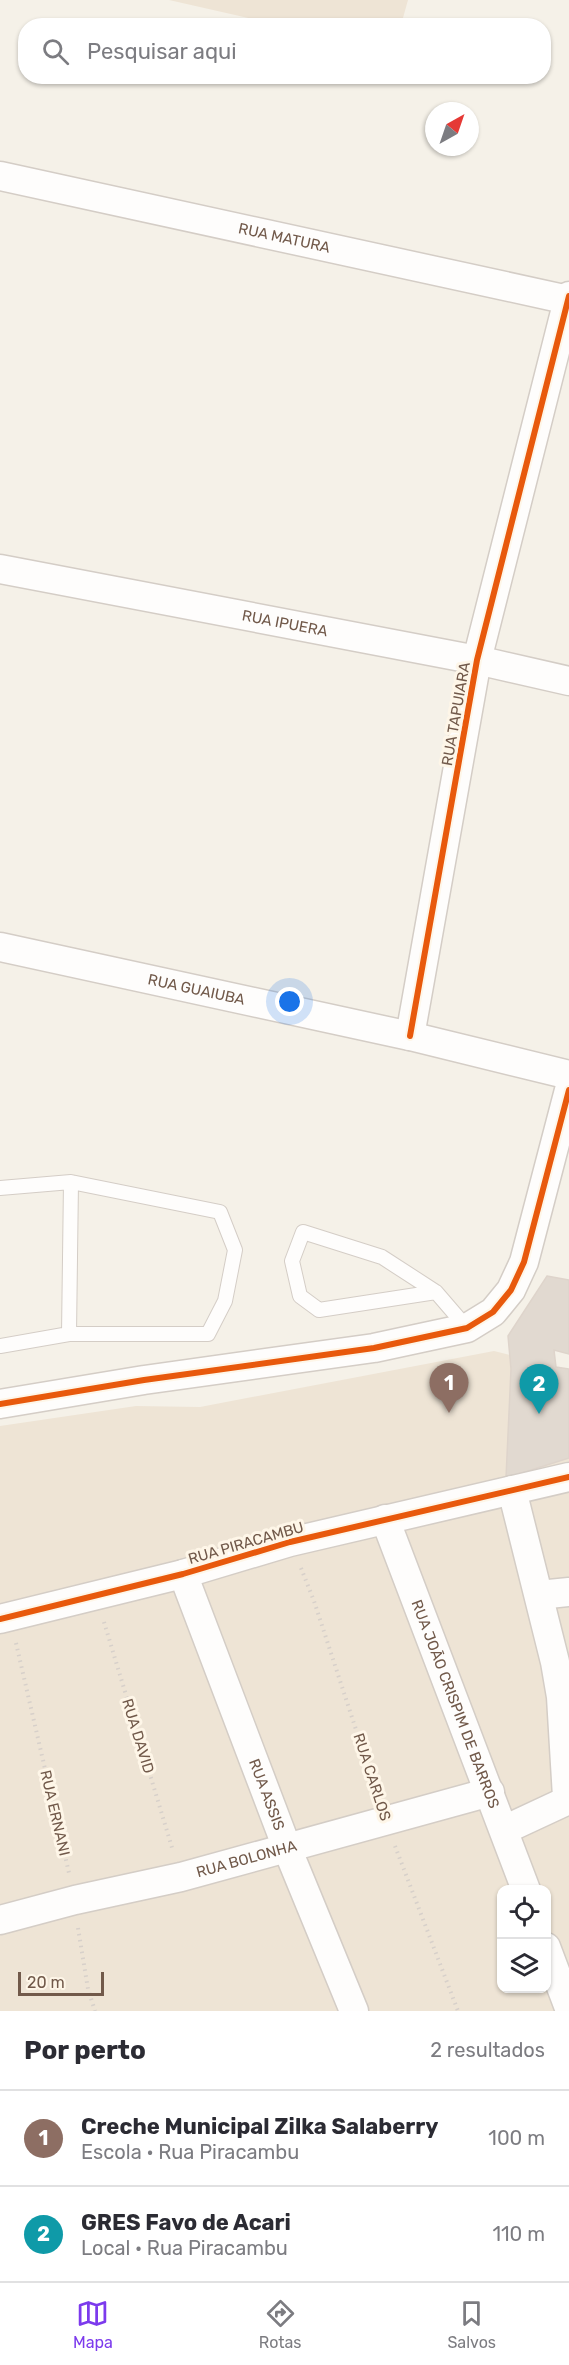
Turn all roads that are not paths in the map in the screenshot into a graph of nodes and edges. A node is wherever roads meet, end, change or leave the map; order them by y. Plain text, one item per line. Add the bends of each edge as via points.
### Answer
1 (0, 176) edge
2 (569, 298) edge
3 (0, 569) edge
4 (477, 660) junction
5 (569, 681) edge
6 (0, 947) edge
7 (410, 1036) junction
8 (569, 1075) edge
9 (569, 1090) edge
10 (71, 1182) junction
11 (0, 1188) edge
12 (436, 1292) junction
13 (467, 1328) junction
14 (69, 1334) junction
15 (0, 1346) edge
16 (0, 1404) edge
17 (569, 1477) edge
18 (512, 1490) junction
19 (385, 1519) junction
20 (183, 1574) junction
21 (569, 1592) edge
22 (539, 1595) junction
23 (5, 1617) edge
24 (490, 1792) junction
25 (504, 1830) junction
26 (287, 1848) junction
27 (523, 1885) edge
28 (0, 1920) edge
29 (551, 1960) edge
30 (569, 2008) edge
31 (354, 2011) edge

1 - 2 street, RUA MATURA
2 - 4 street, RUA TAPUIARA
3 - 4 street, RUA IPUERA
4 - 5 street, RUA IPUERA
4 - 7 street, RUA TAPUIARA
6 - 7 street, RUA GUAIUBA
7 - 8 street, RUA GUAIUBA
9 - 13 street via 524,1262 511,1290 493,1312
10 - 11 lane
10 - 14 lane
10 - 14 lane via 220,1212 235,1250 225,1300 208,1334
12 - 12 lane via 319,1310 300,1296 292,1261 303,1232 382,1257
12 - 13 lane
13 - 16 street via 374,1348
14 - 15 lane
17 - 18 street, RUA PIRACAMBU
18 - 19 street, RUA PIRACAMBU
18 - 22 street
19 - 20 street, RUA PIRACAMBU
19 - 24 street, RUA JOĀO CRISPIM DE BARROS
20 - 23 street, RUA PIRACAMBU
20 - 26 street, RUA ASSIS
21 - 22 street
22 - 25 street via 561,1696 567,1797
24 - 25 street, RUA JOĀO CRISPIM DE BARROS
24 - 26 street, RUA BOLONHA
25 - 27 street, RUA JOĀO CRISPIM DE BARROS
26 - 28 street, RUA BOLONHA
26 - 31 street, RUA ASSIS
29 - 30 street

